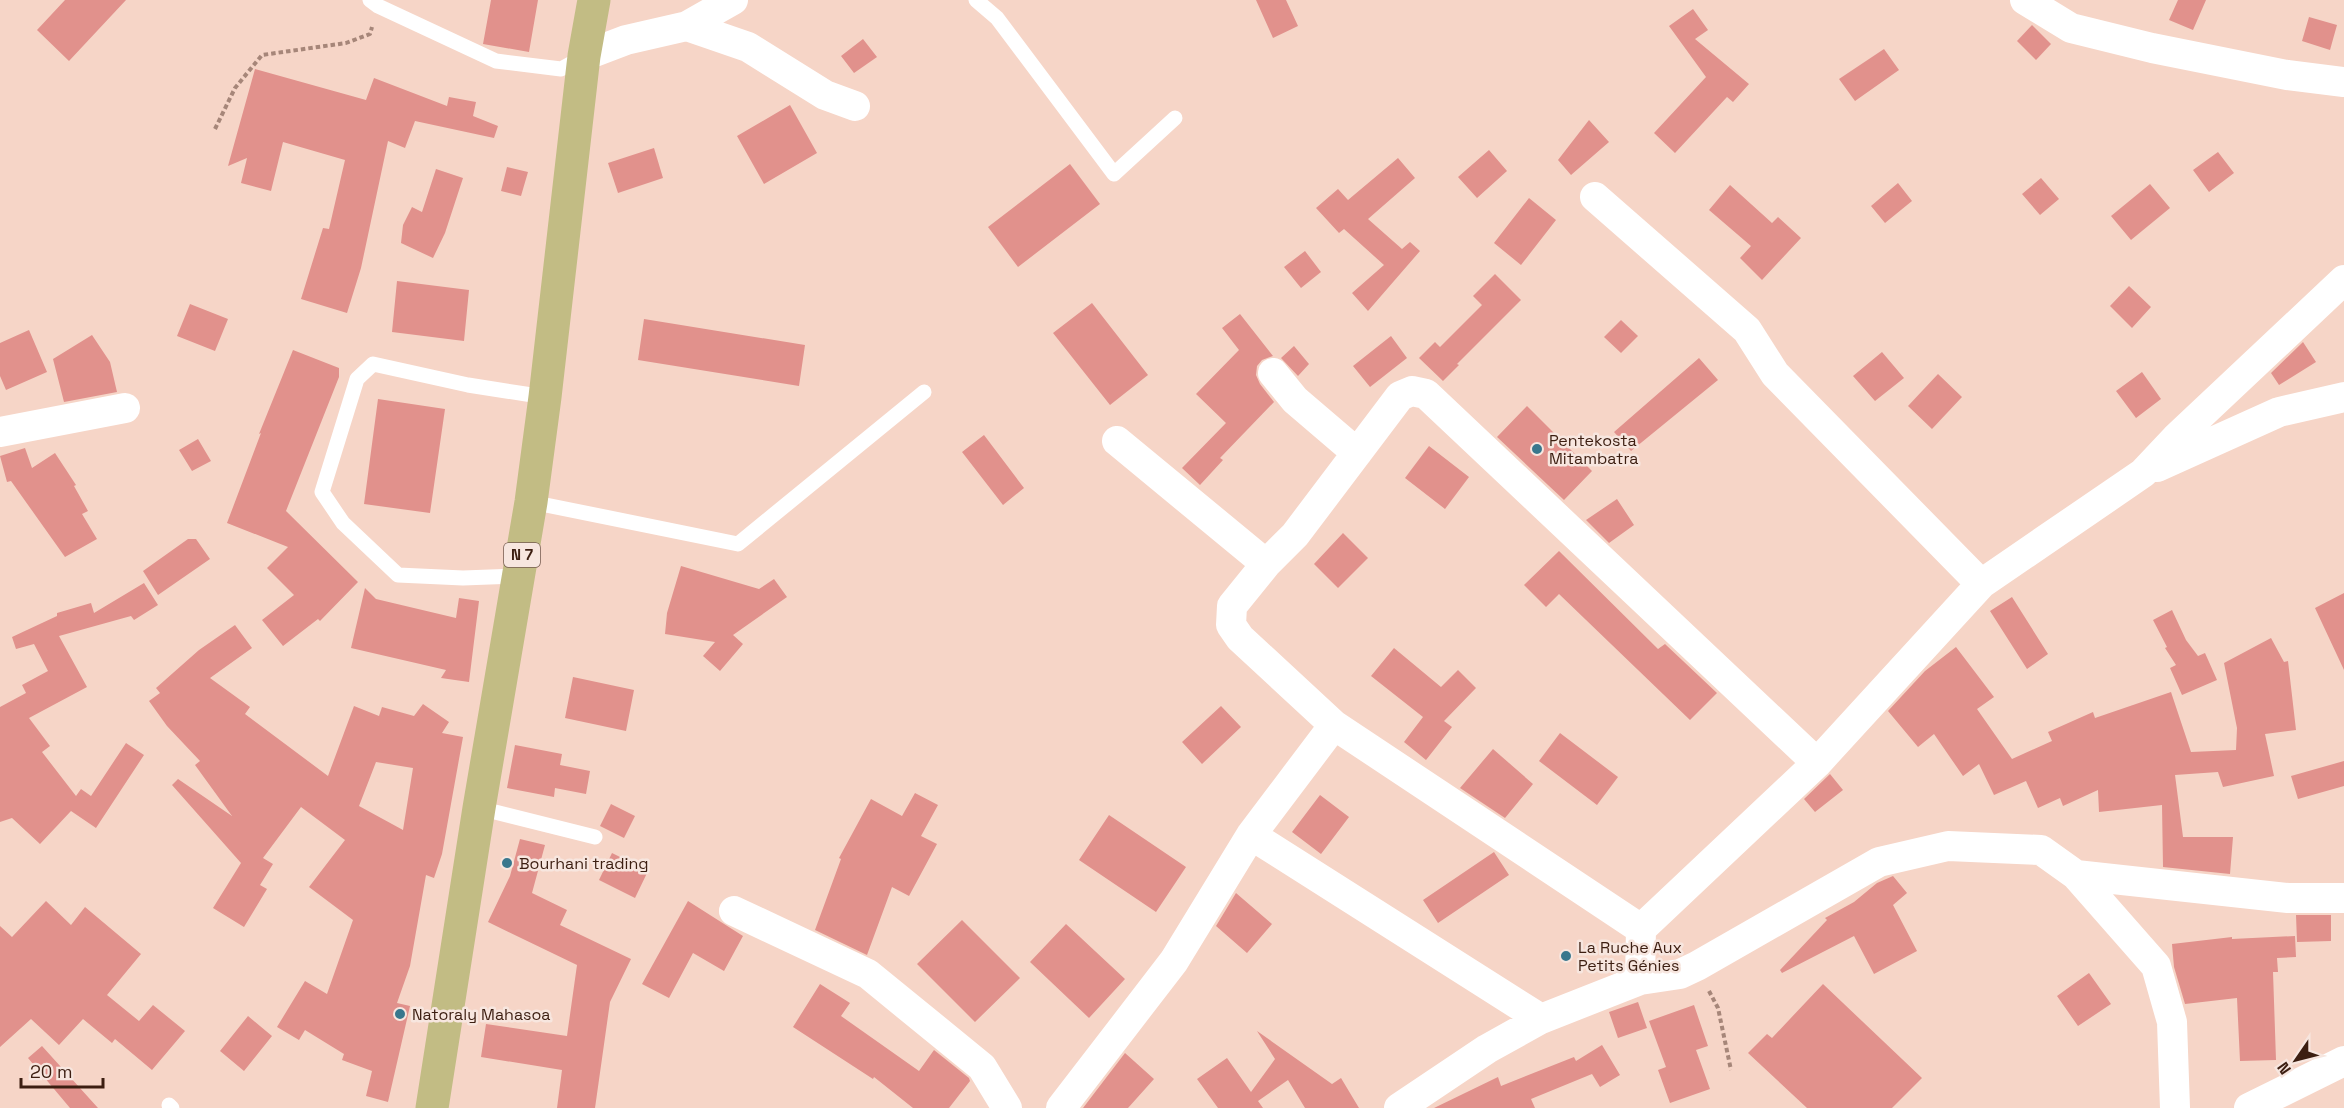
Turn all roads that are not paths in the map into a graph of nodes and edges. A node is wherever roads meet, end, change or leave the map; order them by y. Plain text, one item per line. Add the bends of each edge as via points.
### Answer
1 (594, 0) edge
2 (733, 0) edge
3 (976, 0) edge
4 (2025, 0) edge
5 (374, 3) edge
6 (687, 26) junction
7 (584, 56) junction
8 (2344, 82) edge
9 (855, 106) dead end
10 (1175, 117) dead end
11 (1595, 197) dead end
12 (2344, 280) edge
13 (1273, 373) dead end
14 (924, 392) dead end
15 (2344, 397) edge
16 (545, 398) junction
17 (125, 408) dead end
18 (0, 432) edge
19 (1118, 441) dead end
20 (1357, 453) junction
21 (2143, 473) junction
22 (531, 502) junction
23 (1266, 564) junction
24 (519, 576) junction
25 (1981, 584) junction
26 (1334, 725) junction
27 (1817, 763) junction
28 (479, 808) junction
29 (1251, 835) junction
30 (596, 837) dead end
31 (2076, 875) junction
32 (2344, 898) edge
33 (734, 911) dead end
34 (1641, 929) junction
35 (1640, 980) junction
36 (1541, 1019) junction
37 (2344, 1061) edge
38 (432, 1108) edge
39 (1007, 1108) edge
40 (1061, 1108) edge
41 (1399, 1108) edge
42 (2175, 1108) edge
43 (2249, 1108) edge

1 - 7 main road, N 7
2 - 6 street
3 - 10 lane via 997,18 1114,174
4 - 8 street via 2071,28 2163,51
5 - 7 lane via 496,61 561,69
6 - 7 street via 626,40
6 - 9 street via 748,47 825,95
7 - 16 main road, N 7
11 - 25 street via 1747,330 1775,374
12 - 21 street
13 - 20 street via 1295,399
14 - 22 lane via 738,544
15 - 21 street via 2279,412
16 - 22 main road, N 7
16 - 24 lane via 373,364 357,379 322,492 343,523 398,575
17 - 18 street
19 - 23 street
20 - 23 street via 1295,535
20 - 27 street via 1400,396 1412,391 1426,394
21 - 25 street
22 - 24 main road, N 7
23 - 26 street via 1232,606 1231,625 1240,638
24 - 28 main road, N 7
25 - 27 street
26 - 29 street
26 - 34 street
27 - 34 street
28 - 30 lane
28 - 38 main road, N 7
29 - 36 street
29 - 40 street via 1174,960
31 - 32 street via 2288,898
31 - 35 street via 2041,850 1948,846 1879,862 1697,966 1680,974
31 - 42 street via 2156,966 2172,1022
33 - 39 street via 868,974 982,1066
34 - 35 street
35 - 36 street
36 - 41 street via 1487,1049
37 - 43 street

